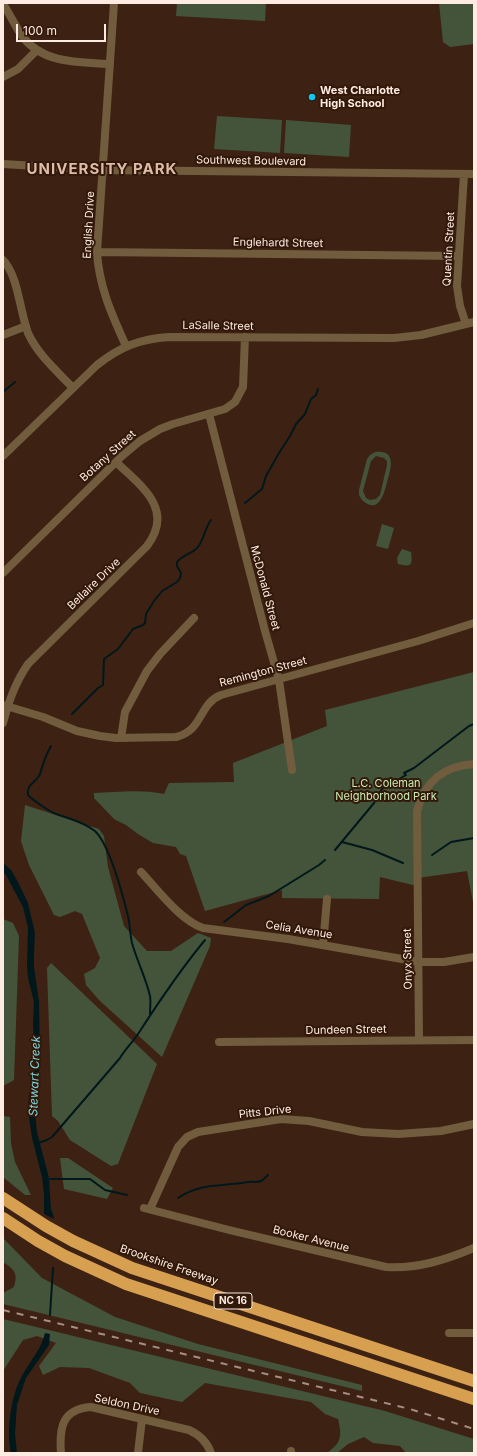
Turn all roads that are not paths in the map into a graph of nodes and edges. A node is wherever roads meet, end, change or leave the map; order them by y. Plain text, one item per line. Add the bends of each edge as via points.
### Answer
1 (114, 3) edge
2 (3, 4) edge
3 (37, 50) junction
4 (110, 64) junction
5 (3, 77) edge
6 (3, 164) edge
7 (103, 170) junction
8 (464, 174) junction
9 (474, 174) edge
10 (98, 252) junction
11 (458, 256) junction
12 (3, 260) edge
13 (470, 323) edge
14 (26, 326) junction
15 (3, 335) edge
16 (245, 337) junction
17 (126, 346) junction
18 (74, 388) junction
19 (209, 414) junction
20 (3, 456) edge
21 (116, 462) junction
22 (3, 573) edge
23 (194, 618) dead end
24 (474, 623) edge
25 (279, 680) junction
26 (5, 706) edge
27 (3, 723) edge
28 (121, 738) junction
29 (474, 764) edge
30 (292, 770) dead end
31 (141, 872) dead end
32 (327, 899) dead end
33 (323, 945) junction
34 (474, 957) edge
35 (419, 962) junction
36 (419, 1040) junction
37 (474, 1040) edge
38 (219, 1042) dead end
39 (474, 1124) edge
40 (3, 1198) edge
41 (147, 1208) joint
42 (3, 1218) edge
43 (474, 1248) edge
44 (449, 1333) dead end
45 (474, 1333) edge
46 (474, 1381) edge
47 (474, 1399) edge
48 (142, 1418) junction
49 (61, 1453) edge
50 (138, 1453) edge
51 (212, 1453) edge

1 - 4 street, English Drive
2 - 3 street via 23,37
3 - 4 street via 64,61
3 - 5 street via 18,70
4 - 7 street, English Drive
6 - 7 street, Southwest Boulevard
7 - 8 street, Southwest Boulevard
7 - 10 street, English Drive
8 - 9 street, Southwest Boulevard
8 - 11 street, Quentin Street
10 - 11 street, Englehardt Street
10 - 17 street, English Drive via 102,287
11 - 13 street, Quentin Street via 460,306
12 - 14 street via 12,275
13 - 16 street, LaSalle Street via 421,335 394,338
14 - 15 street
14 - 18 street via 39,351
16 - 17 street, LaSalle Street via 169,337
16 - 19 street, Botany Street via 244,380 241,394 229,407
17 - 18 street, LaSalle Street via 108,357
18 - 20 street, LaSalle Street
19 - 21 street, Botany Street via 160,429 140,441
19 - 25 street, McDonald Street
21 - 22 street, Botany Street
21 - 26 street, Bellaire Drive via 154,502 158,521 154,536 147,546 28,664
23 - 28 street via 147,671 125,712
24 - 25 street, Remington Street
25 - 28 street, Remington Street via 218,696 209,703 193,729 183,736
25 - 30 street, McDonald Street
26 - 27 street, Bellaire Drive
26 - 28 street, Remington Street via 86,733
29 - 35 street, Onyx Street via 457,766 430,782 417,811
31 - 33 street, Celia Avenue via 184,918 195,925
32 - 33 street
33 - 35 street, Celia Avenue
34 - 35 street, Celia Avenue via 444,962
35 - 36 street, Onyx Street
36 - 37 street, Dundeen Street
36 - 38 street, Dundeen Street
39 - 41 street, Pitts Drive via 429,1133 398,1134 362,1132 309,1121 281,1119 198,1132 187,1137 178,1147
40 - 46 highway, Brookshire Freeway / NC 16 via 73,1241 132,1268
41 - 43 street, Booker Avenue via 386,1267 422,1266
42 - 47 highway, NC 16 via 65,1256 126,1284
44 - 45 street
48 - 49 street, Seldon Drive via 95,1407 79,1409 67,1417 63,1424 60,1435
48 - 50 street
48 - 51 street, Seldon Drive via 197,1434 206,1442

